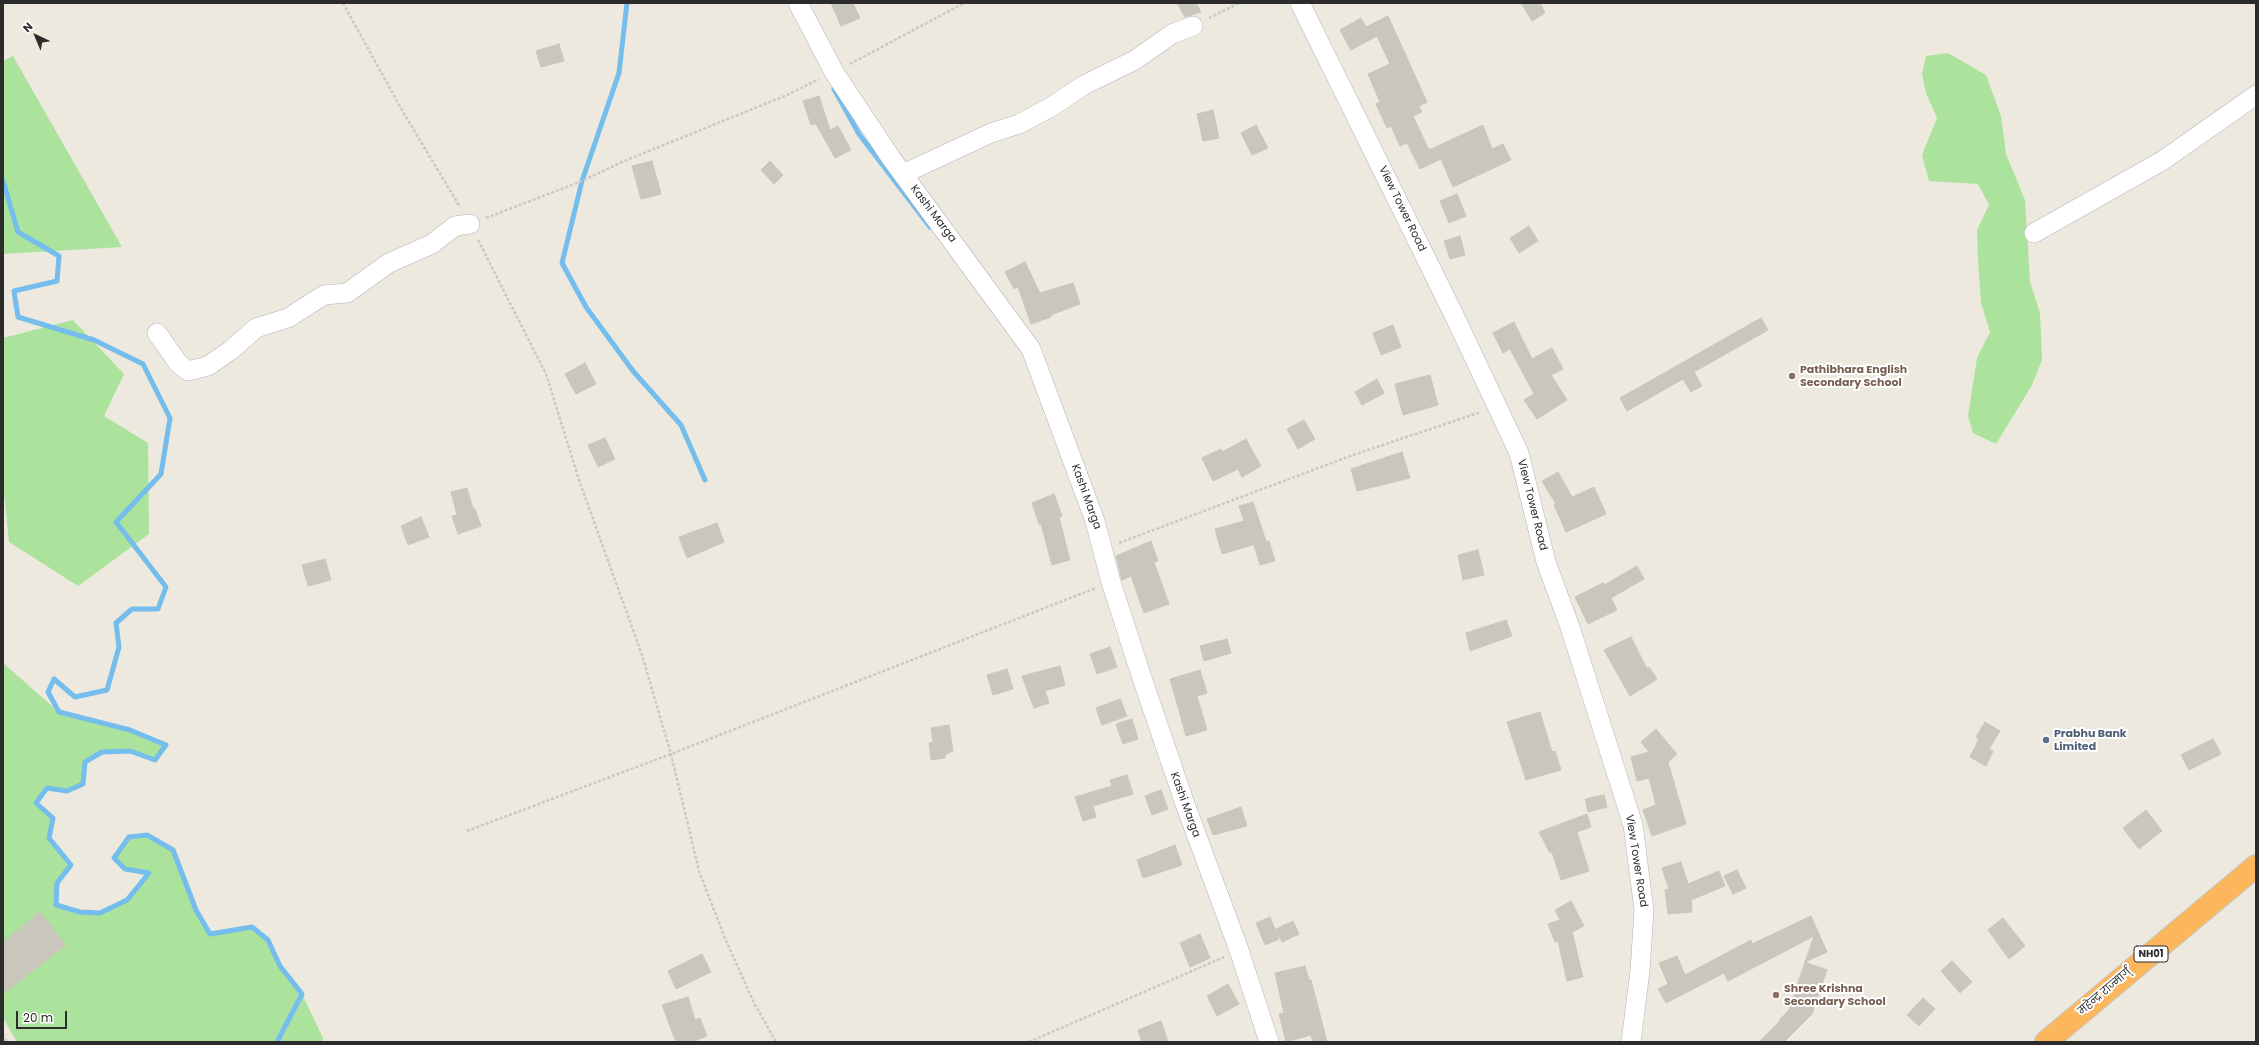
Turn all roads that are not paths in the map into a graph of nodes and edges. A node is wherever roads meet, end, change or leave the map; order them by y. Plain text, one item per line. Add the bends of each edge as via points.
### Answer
1 (798, 3) edge
2 (1300, 3) edge
3 (1193, 26) road end
4 (2256, 95) edge
5 (903, 174) junction
6 (470, 224) road end
7 (2034, 232) dead end
8 (157, 333) dead end
9 (2256, 866) edge
10 (1269, 1042) edge
11 (1631, 1042) edge
12 (2046, 1042) edge

1 - 5 street, Kashi Marga via 834,72
2 - 11 street, View Tower Road via 1519,452 1546,562 1572,634 1633,825 1644,910
3 - 5 street via 1172,34 1135,60 1084,85 1051,108
4 - 7 street via 2162,161
5 - 10 street, Kashi Marga via 1032,348 1104,549 1111,582 1182,797 1239,950
6 - 8 street via 455,226 432,244 390,263 346,293 324,295 288,318 256,328 208,366 188,371 178,363
9 - 12 highway, महेन्द्र राज्मार्ग् / NH01

